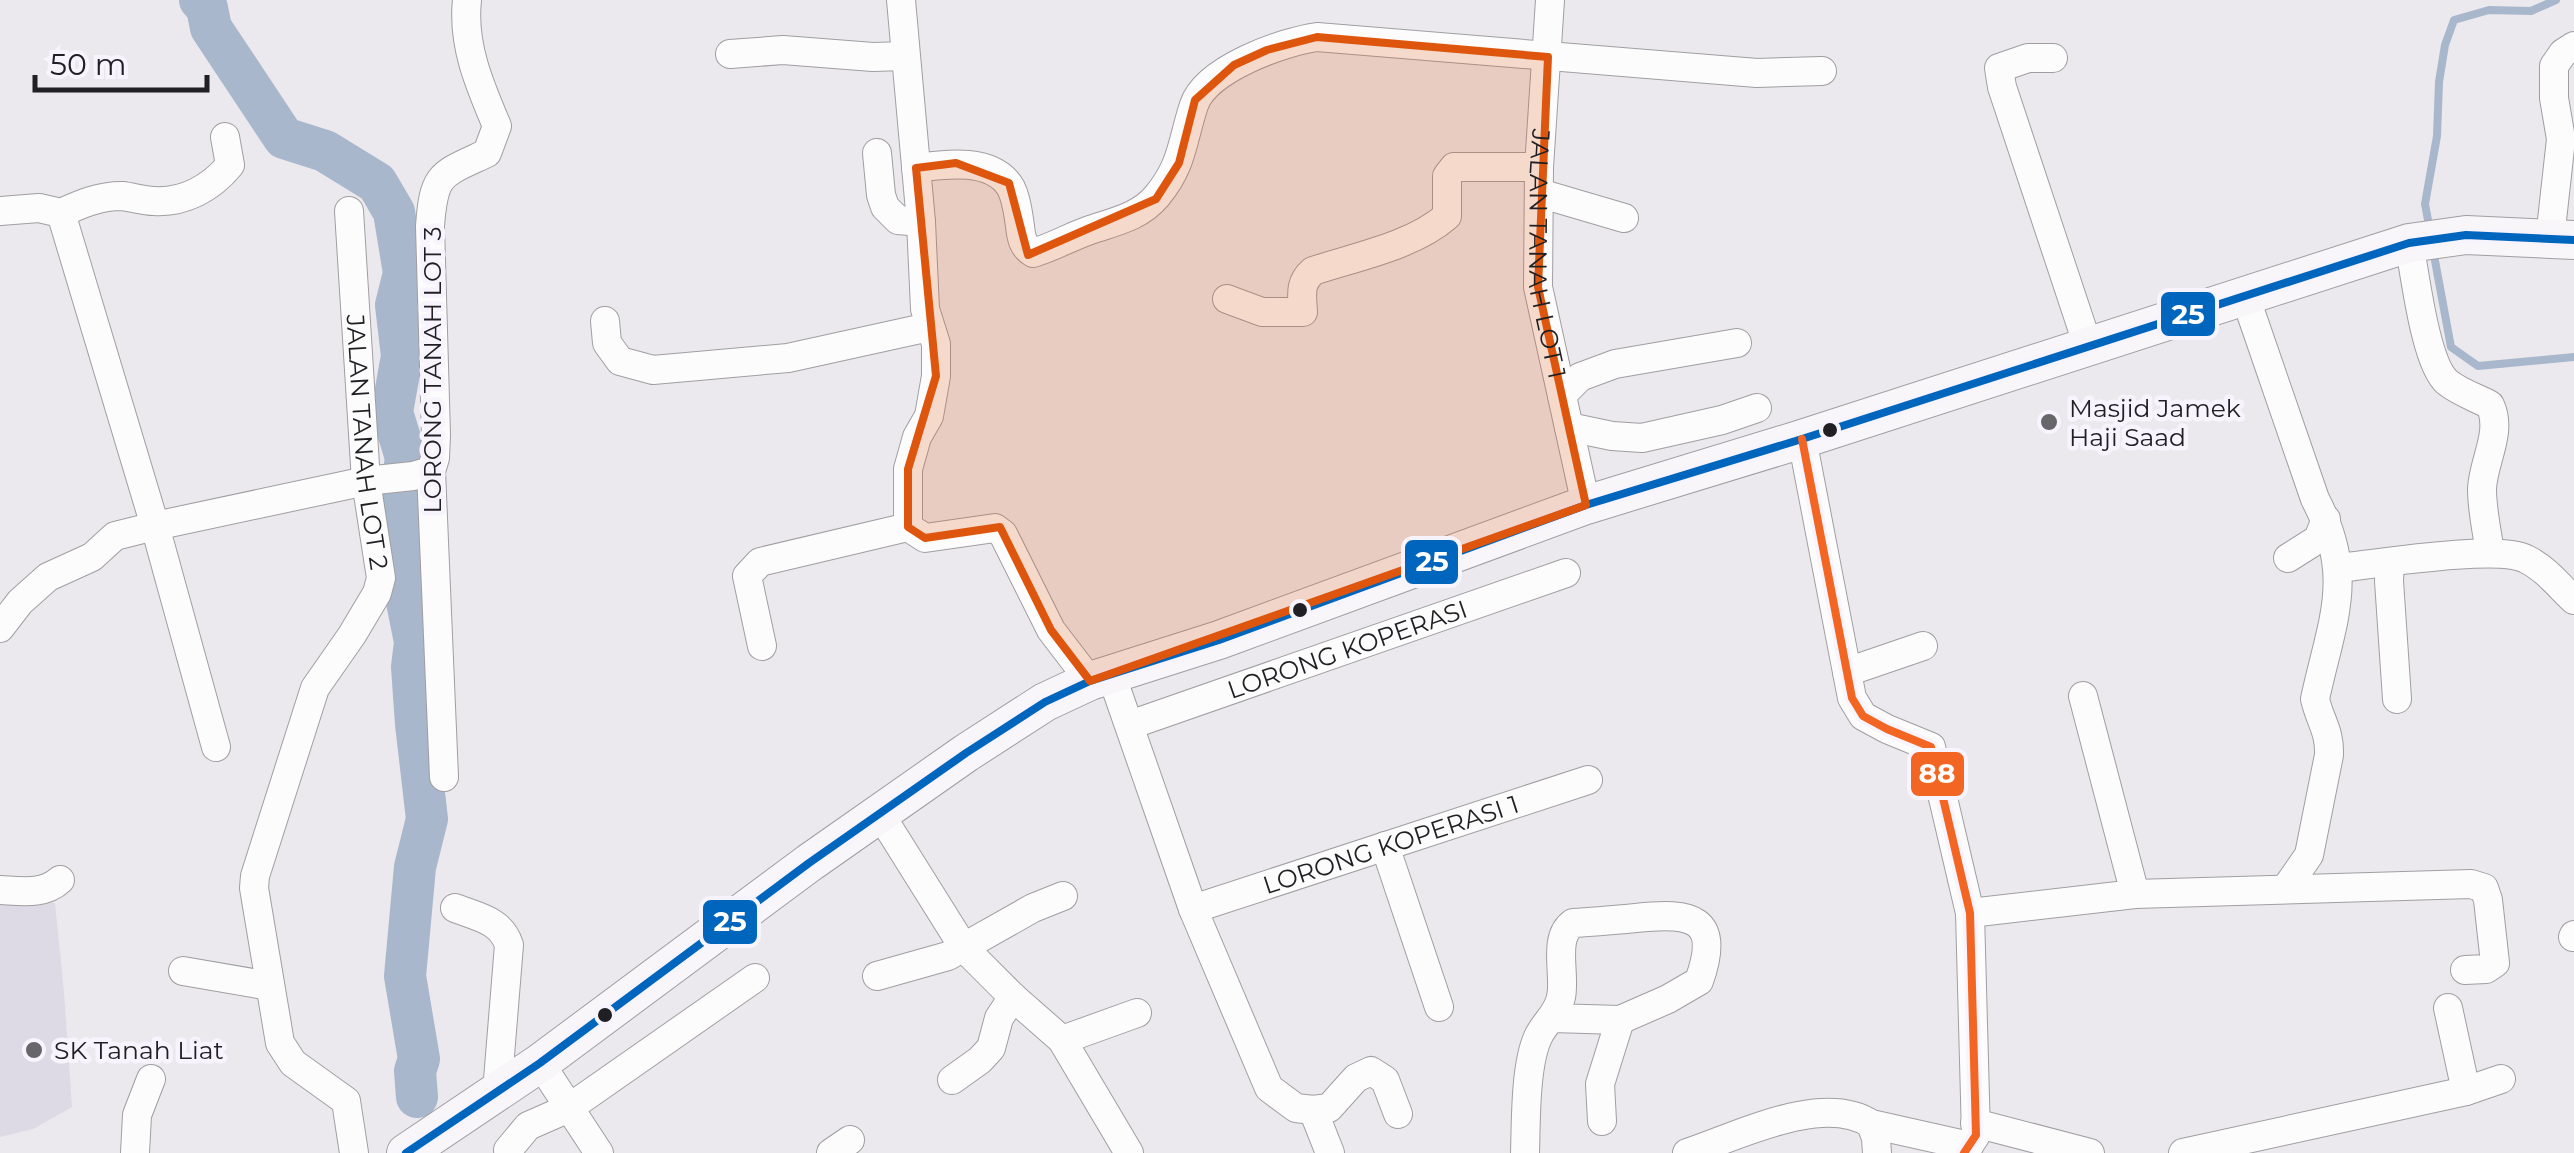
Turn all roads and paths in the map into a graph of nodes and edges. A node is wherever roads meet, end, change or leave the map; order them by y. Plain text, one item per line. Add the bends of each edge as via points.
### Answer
1 (467, 0) edge
2 (901, 0) edge
3 (1550, 0) edge
4 (2574, 46) edge
5 (730, 54) dead end
6 (905, 56) junction
7 (1548, 57) junction
8 (2053, 58) dead end
9 (1822, 72) dead end
10 (225, 138) dead end
11 (877, 152) dead end
12 (916, 168) junction
13 (1539, 180) junction
14 (0, 211) edge
15 (350, 211) dead end
16 (61, 214) junction
17 (1624, 218) dead end
18 (921, 222) junction
19 (2562, 239) edge
20 (2424, 240) junction
21 (2245, 296) junction
22 (1226, 299) dead end
23 (605, 321) dead end
24 (929, 328) junction
25 (1737, 342) dead end
26 (2088, 346) junction
27 (1562, 394) junction
28 (1757, 408) dead end
29 (1569, 427) junction
30 (1802, 439) junction
31 (398, 477) junction
32 (1586, 505) junction
33 (2326, 519) junction
34 (155, 526) junction
35 (908, 527) junction
36 (2490, 552) junction
37 (2288, 558) dead end
38 (2390, 562) junction
39 (2338, 568) junction
40 (1566, 573) dead end
41 (2574, 600) edge
42 (0, 628) edge
43 (762, 646) dead end
44 (1922, 646) dead end
45 (1847, 672) junction
46 (1101, 677) junction
47 (2083, 696) dead end
48 (2398, 699) dead end
49 (1130, 724) junction
50 (216, 747) dead end
51 (444, 778) dead end
52 (1588, 780) dead end
53 (880, 814) junction
54 (1384, 846) junction
55 (60, 880) dead end
56 (2286, 888) junction
57 (0, 890) edge
58 (2135, 894) junction
59 (1063, 896) dead end
60 (456, 908) dead end
61 (1193, 910) junction
62 (1970, 913) junction
63 (964, 948) junction
64 (2465, 970) dead end
65 (183, 971) dead end
66 (877, 976) dead end
67 (755, 978) dead end
68 (270, 986) junction
69 (1013, 997) junction
70 (1439, 1007) dead end
71 (2448, 1008) dead end
72 (1137, 1013) dead end
73 (1552, 1018) junction
74 (1620, 1020) junction
75 (1062, 1040) junction
76 (540, 1063) junction
77 (151, 1079) dead end
78 (2501, 1079) dead end
79 (952, 1080) dead end
80 (2466, 1091) junction
81 (497, 1092) junction
82 (569, 1108) junction
83 (1312, 1110) junction
84 (1398, 1114) dead end
85 (1602, 1121) dead end
86 (1871, 1124) junction
87 (1969, 1140) edge
88 (508, 1150) dead end
89 (135, 1153) edge
90 (354, 1153) edge
91 (406, 1153) edge
92 (599, 1153) edge
93 (1129, 1153) edge
94 (1330, 1153) edge
95 (1524, 1153) edge
96 (1687, 1153) edge
97 (1877, 1153) edge
98 (2090, 1153) edge
99 (2182, 1153) edge

1 - 31 street, LORONG TANAH LOT 3 via 470,55 497,126 487,153 440,178 432,193 435,458
2 - 6 street
3 - 7 street, JALAN TANAH LOT 1
4 - 19 street via 2554,66
5 - 6 street
6 - 12 street
7 - 9 street
7 - 12 street via 1317,37 1266,50 1234,65 1195,100 1179,163 1156,198 1136,213 1033,253 1026,249 1008,184 986,169
7 - 13 street, JALAN TANAH LOT 1
8 - 26 street via 1999,68
10 - 16 street via 230,165 199,191 154,202 90,200
11 - 18 street via 884,207 898,220
12 - 18 street
13 - 17 street
13 - 22 street via 1454,167 1447,176 1447,216 1412,238 1312,270 1302,286 1303,312 1262,312
13 - 27 street, JALAN TANAH LOT 1 via 1538,287
14 - 16 street
15 - 31 street, JALAN TANAH LOT 2
16 - 34 street
18 - 24 street
19 - 20 main road
20 - 21 main road
20 - 36 street via 2431,353 2438,371 2494,411 2482,487
21 - 26 main road
21 - 33 street
23 - 24 street via 607,343 620,361 653,370 788,358
24 - 35 street via 936,376 908,469
25 - 27 street via 1615,364 1580,377
26 - 30 main road
27 - 29 street, JALAN TANAH LOT 1
28 - 29 street via 1642,438
29 - 32 street, JALAN TANAH LOT 1
30 - 32 main road
30 - 45 street
31 - 34 street
31 - 51 street, LORONG TANAH LOT 3
31 - 68 street, JALAN TANAH LOT 2 via 377,593 314,688 255,876
32 - 46 main road
33 - 37 street via 2318,539
33 - 39 street
34 - 42 street via 115,536 92,557 48,577
34 - 50 street
35 - 43 street via 753,567 747,576
35 - 46 street via 925,538 996,528 1052,630
36 - 38 street
36 - 41 street via 2522,556
38 - 39 street
38 - 48 street
39 - 56 street via 2336,614 2315,699 2329,755 2308,855
40 - 49 street, LORONG KOPERASI
44 - 45 street
45 - 62 street via 1862,716 1932,747
46 - 49 street
46 - 53 main road via 1045,702
47 - 58 street
49 - 61 street
52 - 54 street, LORONG KOPERASI 1
53 - 63 street
53 - 76 main road
54 - 61 street, LORONG KOPERASI 1
54 - 70 street
55 - 57 street via 30,892
56 - 58 street
56 - 64 street via 2484,888 2495,963
58 - 62 street
59 - 63 street
60 - 81 street via 495,923 509,945
61 - 83 street via 1269,1088 1296,1108
62 - 87 street
63 - 66 street
63 - 69 street
65 - 68 street
67 - 82 street
68 - 90 street, JALAN TANAH LOT 2 via 283,1050 343,1096
69 - 75 street
69 - 79 street via 991,1048
71 - 80 street
72 - 75 street
73 - 74 street
73 - 74 street via 1562,996 1565,929 1664,915 1686,916 1702,928 1707,958 1699,981
73 - 95 street via 1533,1054
74 - 85 street via 1600,1084
75 - 93 street
76 - 81 main road
76 - 82 street
77 - 89 street via 137,1114
78 - 80 street
80 - 99 street
81 - 91 main road
82 - 88 street via 528,1126
82 - 92 street
83 - 84 street via 1330,1108 1371,1071 1385,1080
83 - 94 street
86 - 87 street
86 - 96 street via 1838,1114 1805,1116
86 - 97 street
87 - 98 street

